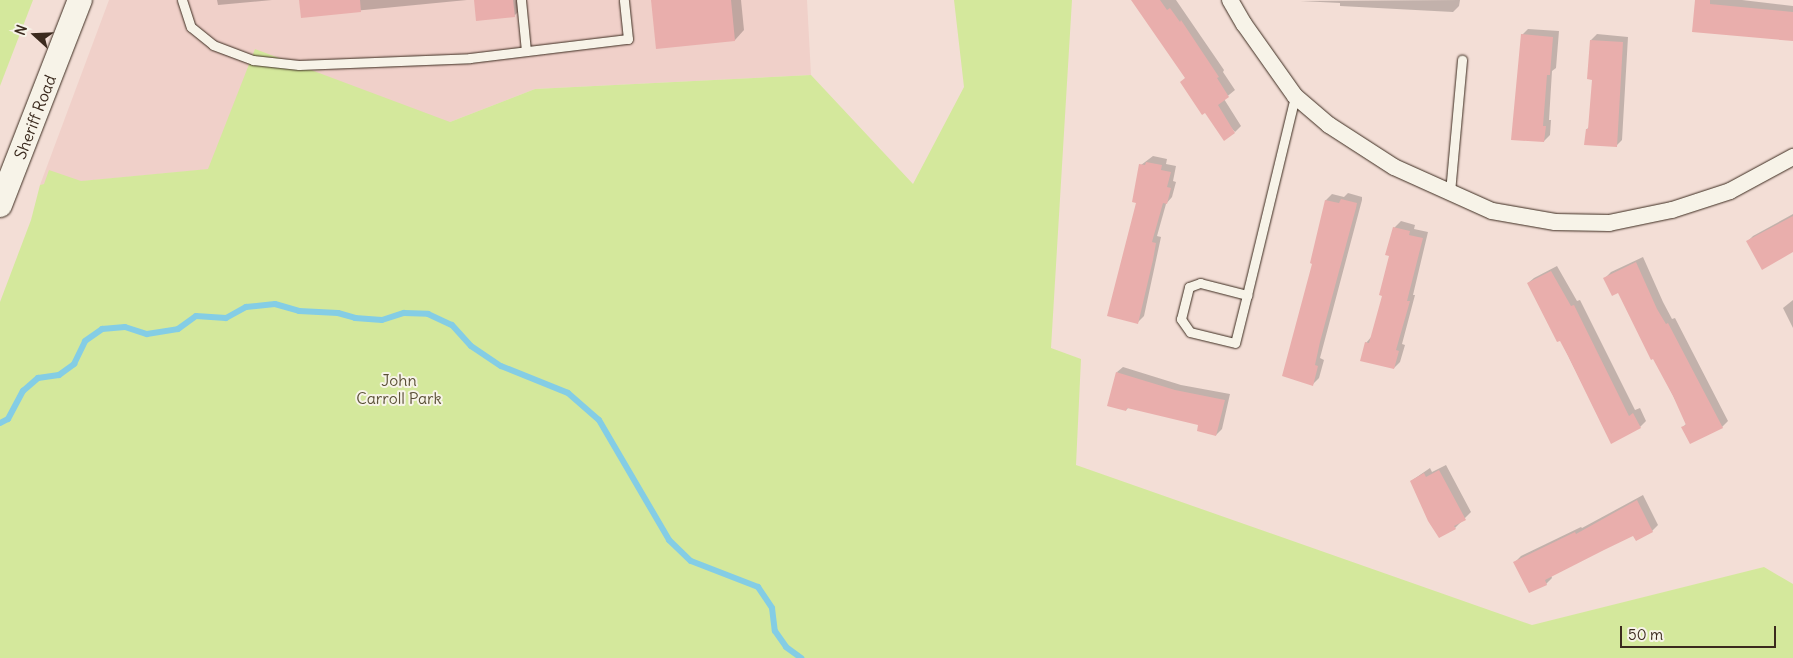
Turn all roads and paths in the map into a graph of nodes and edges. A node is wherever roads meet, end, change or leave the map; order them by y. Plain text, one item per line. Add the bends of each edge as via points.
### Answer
1 (80, 0) edge
2 (182, 0) edge
3 (521, 0) edge
4 (624, 0) edge
5 (1230, 0) edge
6 (526, 51) junction
7 (1462, 60) dead end
8 (1295, 96) junction
9 (1793, 157) edge
10 (1450, 192) junction
11 (0, 205) edge
12 (1246, 295) junction

1 - 11 main road, Sheriff Road
2 - 6 lane via 191,26 213,45 253,60 299,65 470,58
3 - 6 lane
4 - 6 lane via 628,39
5 - 8 street
7 - 10 lane
8 - 10 street via 1329,125 1394,167
8 - 12 lane
9 - 10 street via 1730,191 1672,210 1609,223 1555,222 1492,211
12 - 12 lane via 1234,343 1190,332 1181,319 1189,287 1200,283

